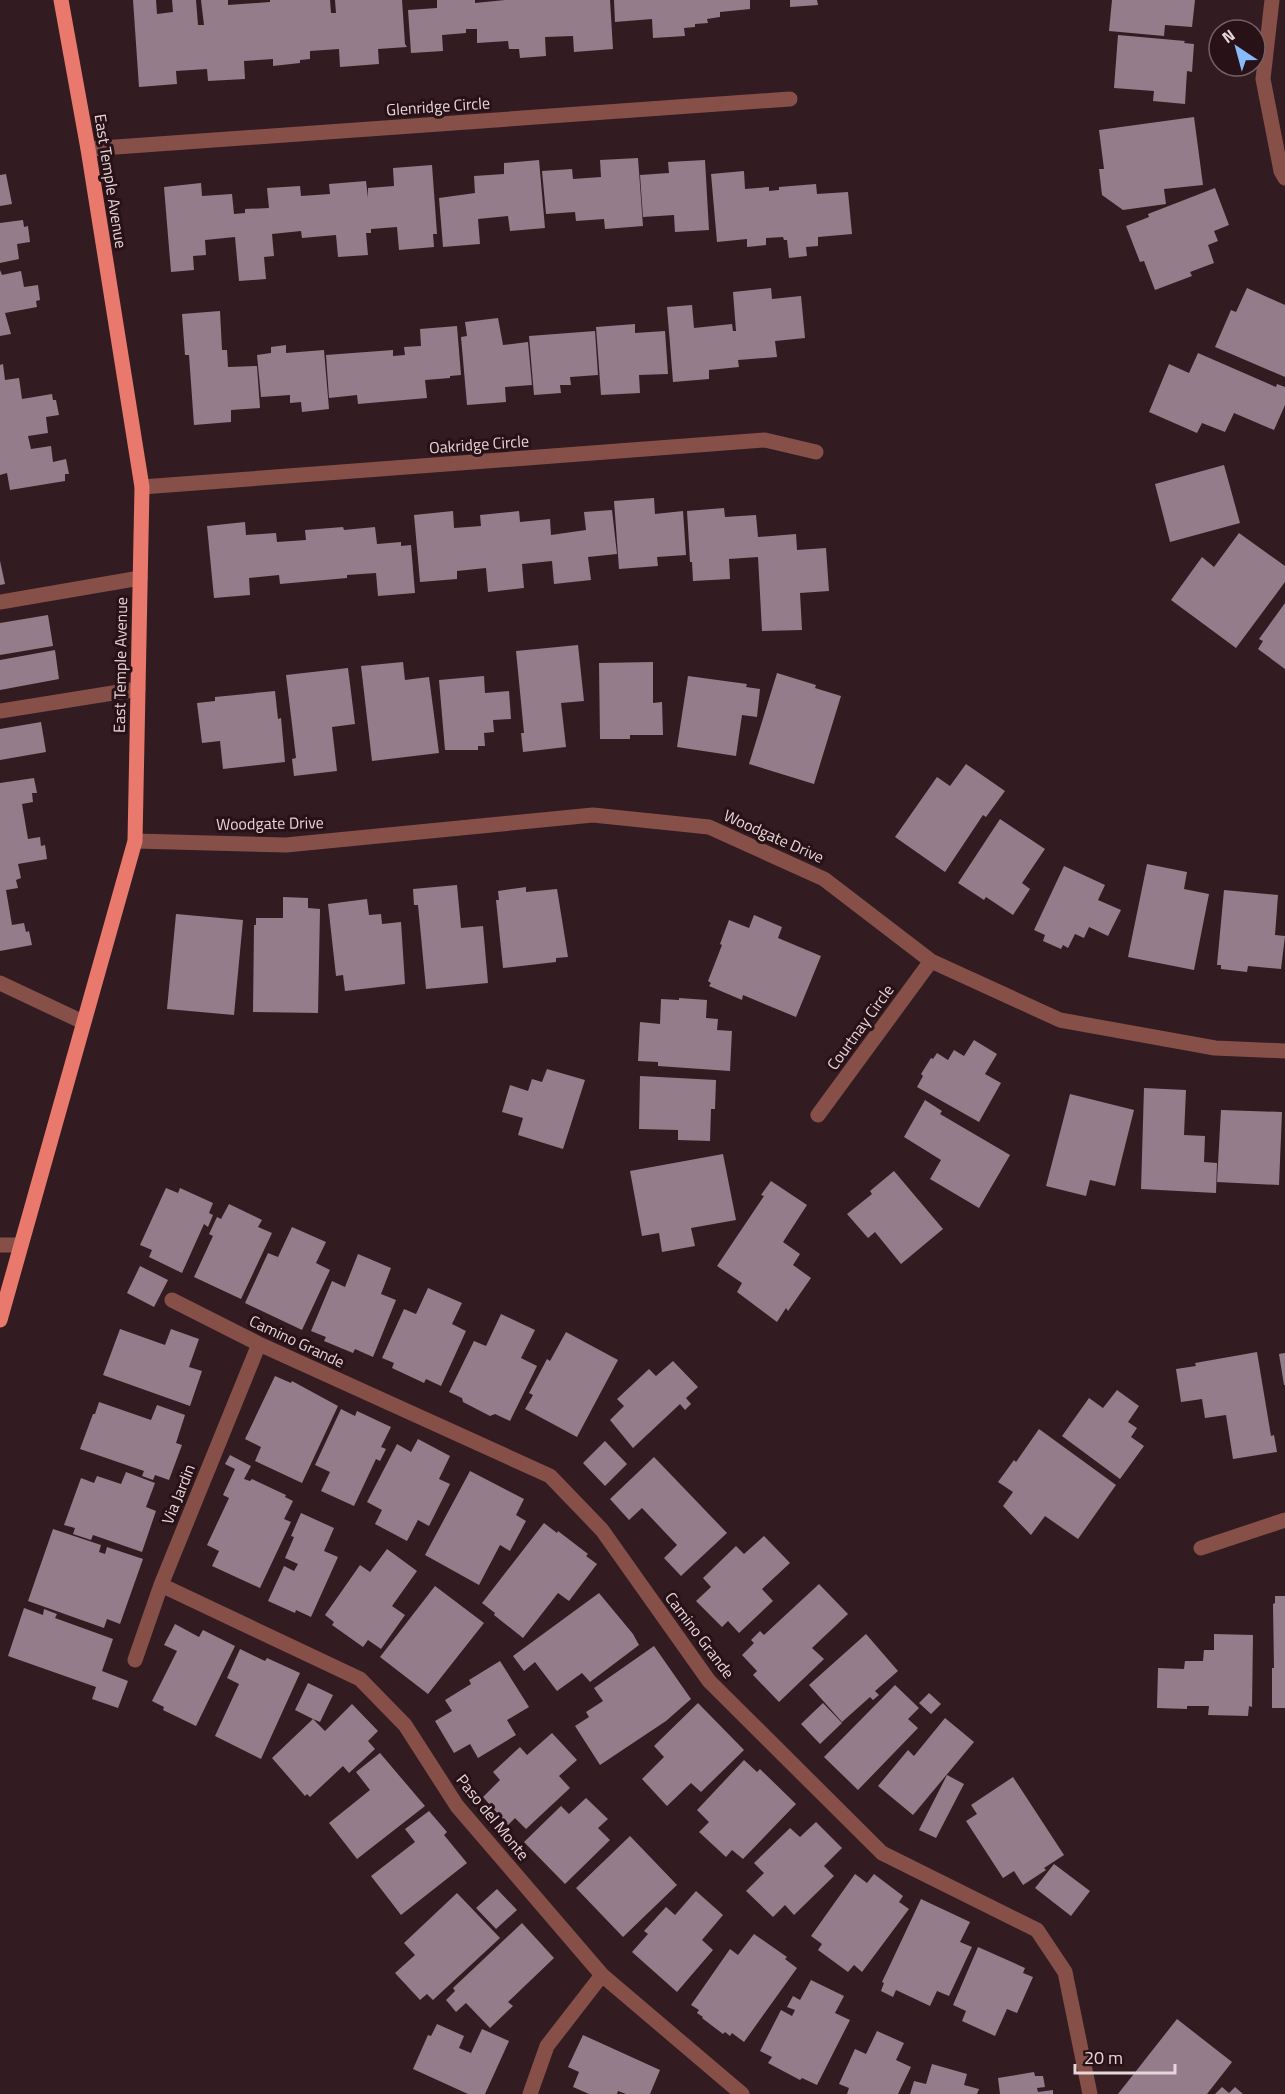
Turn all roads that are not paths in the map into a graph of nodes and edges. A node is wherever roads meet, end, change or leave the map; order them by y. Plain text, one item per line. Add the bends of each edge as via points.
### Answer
1 (61, 0) edge
2 (1272, 0) edge
3 (790, 99) dead end
4 (88, 149) junction
5 (1285, 178) edge
6 (816, 452) dead end
7 (142, 488) junction
8 (140, 578) junction
9 (0, 602) edge
10 (138, 689) junction
11 (0, 711) edge
12 (135, 841) junction
13 (931, 961) junction
14 (0, 983) edge
15 (83, 1022) junction
16 (1285, 1051) edge
17 (818, 1114) dead end
18 (0, 1245) edge
19 (20, 1245) junction
20 (172, 1300) dead end
21 (0, 1320) edge
22 (259, 1344) junction
23 (1285, 1520) edge
24 (1201, 1548) dead end
25 (161, 1585) junction
26 (135, 1660) dead end
27 (602, 1975) junction
28 (530, 2094) edge
29 (742, 2094) edge
30 (1090, 2094) edge

1 - 4 main road, East Temple Avenue
2 - 5 street via 1263,79
3 - 4 street, Glenridge Circle
4 - 7 main road, East Temple Avenue
6 - 7 street, Oakridge Circle via 765,440
7 - 8 main road, East Temple Avenue
8 - 9 street
8 - 10 main road, East Temple Avenue
10 - 11 street
10 - 12 main road, East Temple Avenue
12 - 13 street, Woodgate Drive via 286,845 592,815 709,827 824,879
12 - 15 main road, East Temple Avenue
13 - 16 street, Woodgate Drive via 1060,1020 1215,1048
13 - 17 street, Courtnay Circle
14 - 15 street
15 - 19 main road, East Temple Avenue
18 - 19 street
19 - 21 main road, East Temple Avenue
20 - 22 street, Camino Grande
22 - 25 street, Via Jardin
22 - 30 street, Camino Grande via 550,1476 602,1530 709,1681 882,1853 1037,1930 1065,1972
23 - 24 street
25 - 26 street, Via Jardin
25 - 27 street, Paso del Monte via 360,1678 405,1725 457,1806
27 - 28 street via 547,2046
27 - 29 street, Paso del Monte

